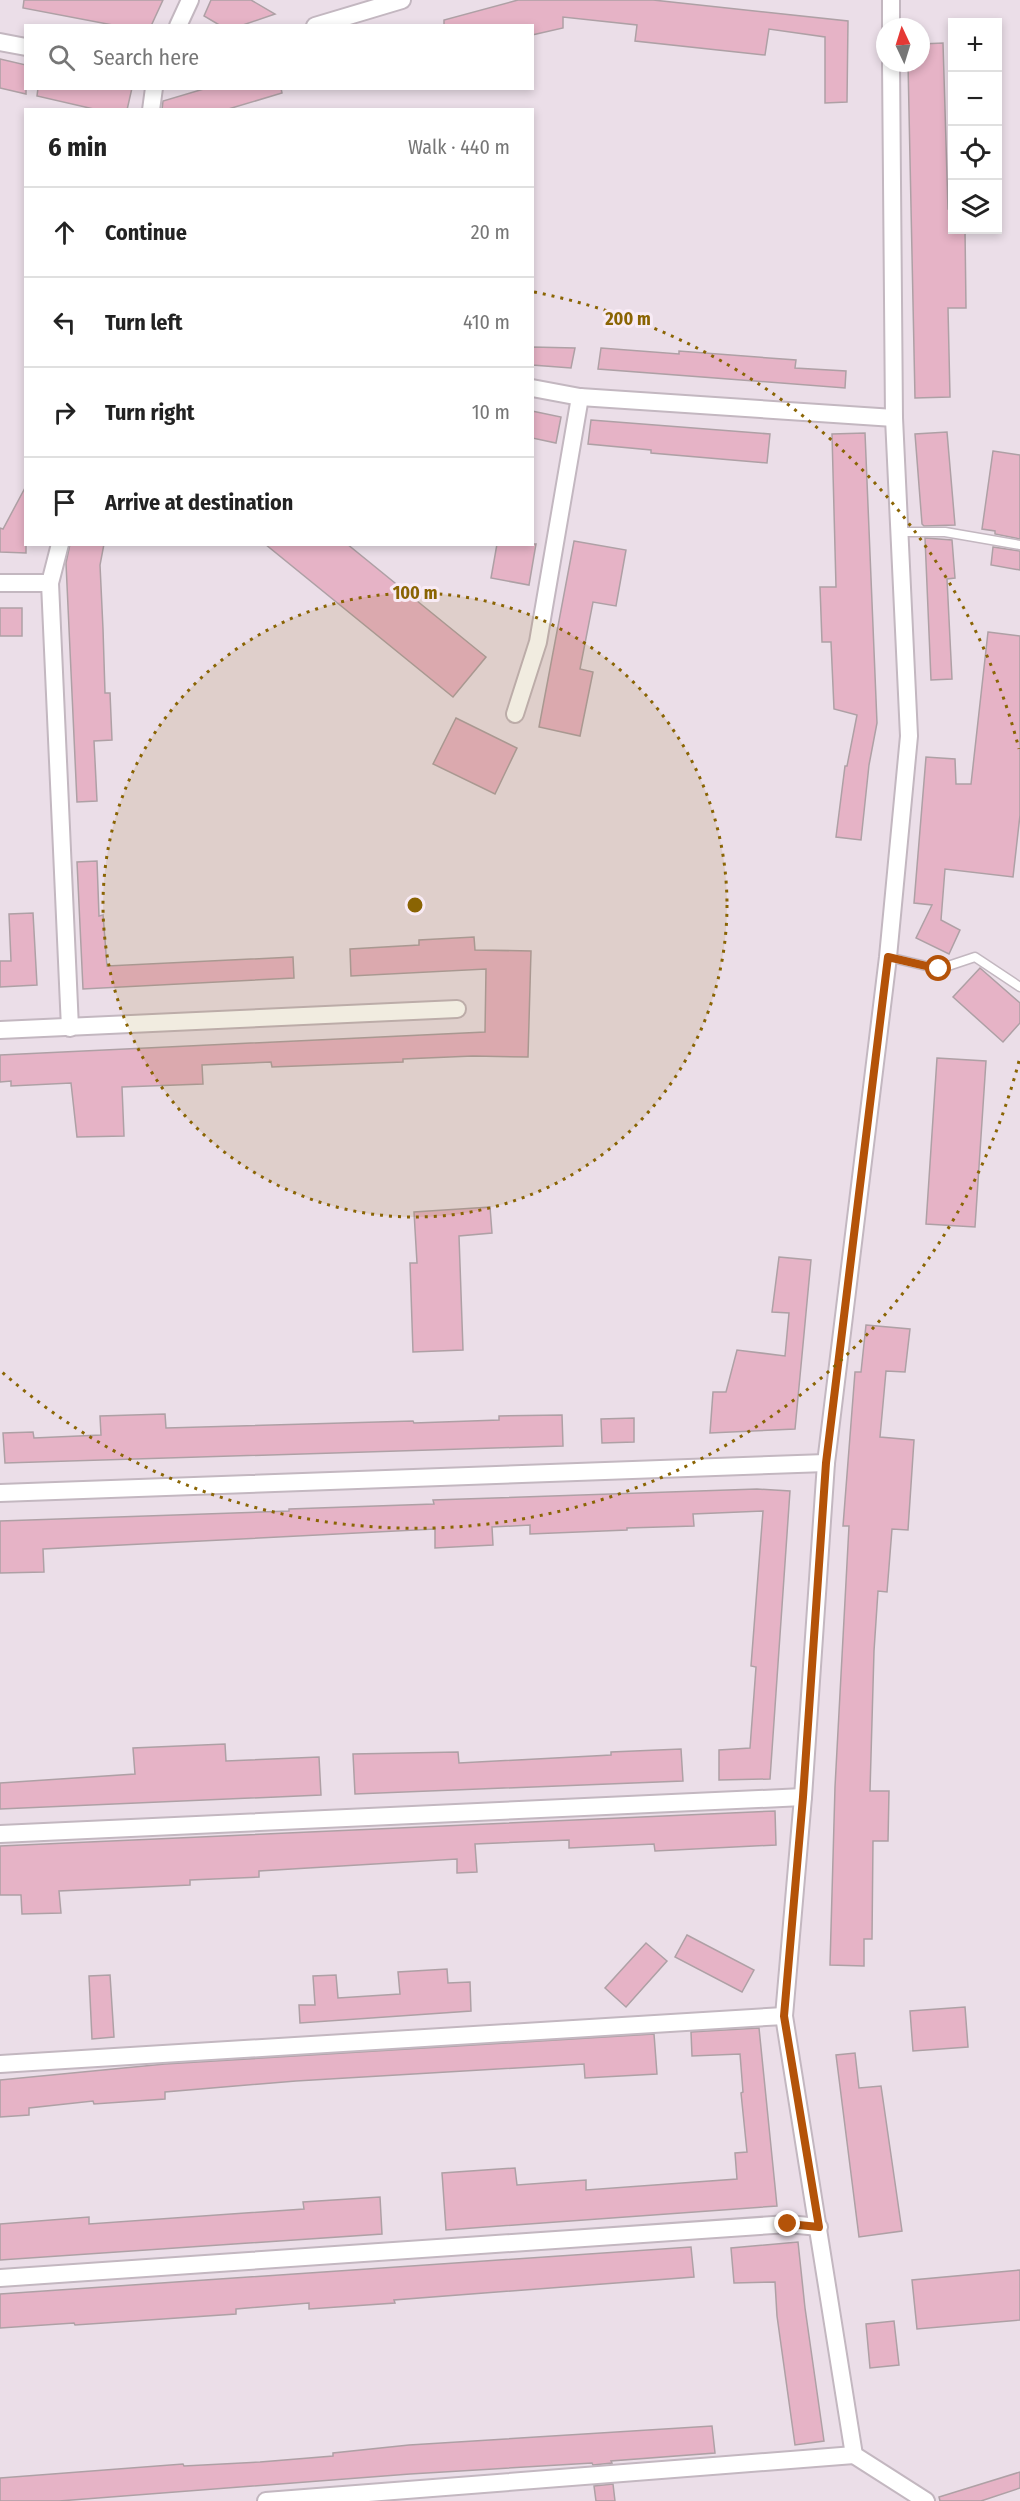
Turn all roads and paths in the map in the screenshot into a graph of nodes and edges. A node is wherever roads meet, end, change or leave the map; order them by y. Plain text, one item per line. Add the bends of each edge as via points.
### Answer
1 (190, 0) edge
2 (402, 0) edge
3 (891, 0) edge
4 (891, 18) edge
5 (179, 24) edge
6 (322, 24) edge
7 (0, 42) edge
8 (24, 47) edge
9 (891, 72) edge
10 (154, 90) edge
11 (151, 108) edge
12 (534, 388) edge
13 (580, 397) junction
14 (894, 418) junction
15 (899, 532) junction
16 (1020, 545) edge
17 (59, 546) edge
18 (0, 583) edge
19 (50, 583) junction
20 (515, 714) dead end
21 (888, 957) junction
22 (1020, 987) edge
23 (457, 1009) dead end
24 (70, 1028) junction
25 (0, 1030) edge
26 (826, 1463) junction
27 (0, 1493) edge
28 (803, 1797) junction
29 (0, 1834) edge
30 (784, 2016) junction
31 (0, 2064) edge
32 (819, 2227) junction
33 (0, 2277) edge
34 (854, 2455) junction
35 (266, 2501) edge
36 (926, 2501) edge

1 - 5 street
2 - 6 street
3 - 4 street
7 - 8 street
9 - 14 street
10 - 11 street
12 - 13 street
13 - 14 street
13 - 20 street via 538,642
14 - 15 street
15 - 16 lane via 945,532
15 - 21 street via 909,736
17 - 19 street
18 - 19 street
19 - 24 street
21 - 22 lane via 939,969 975,957
21 - 26 street
23 - 24 street
24 - 25 street
26 - 27 street
26 - 28 street
28 - 29 street
28 - 30 street
30 - 31 street
30 - 32 street
32 - 33 street via 788,2224
32 - 34 street
34 - 35 street
34 - 36 street

